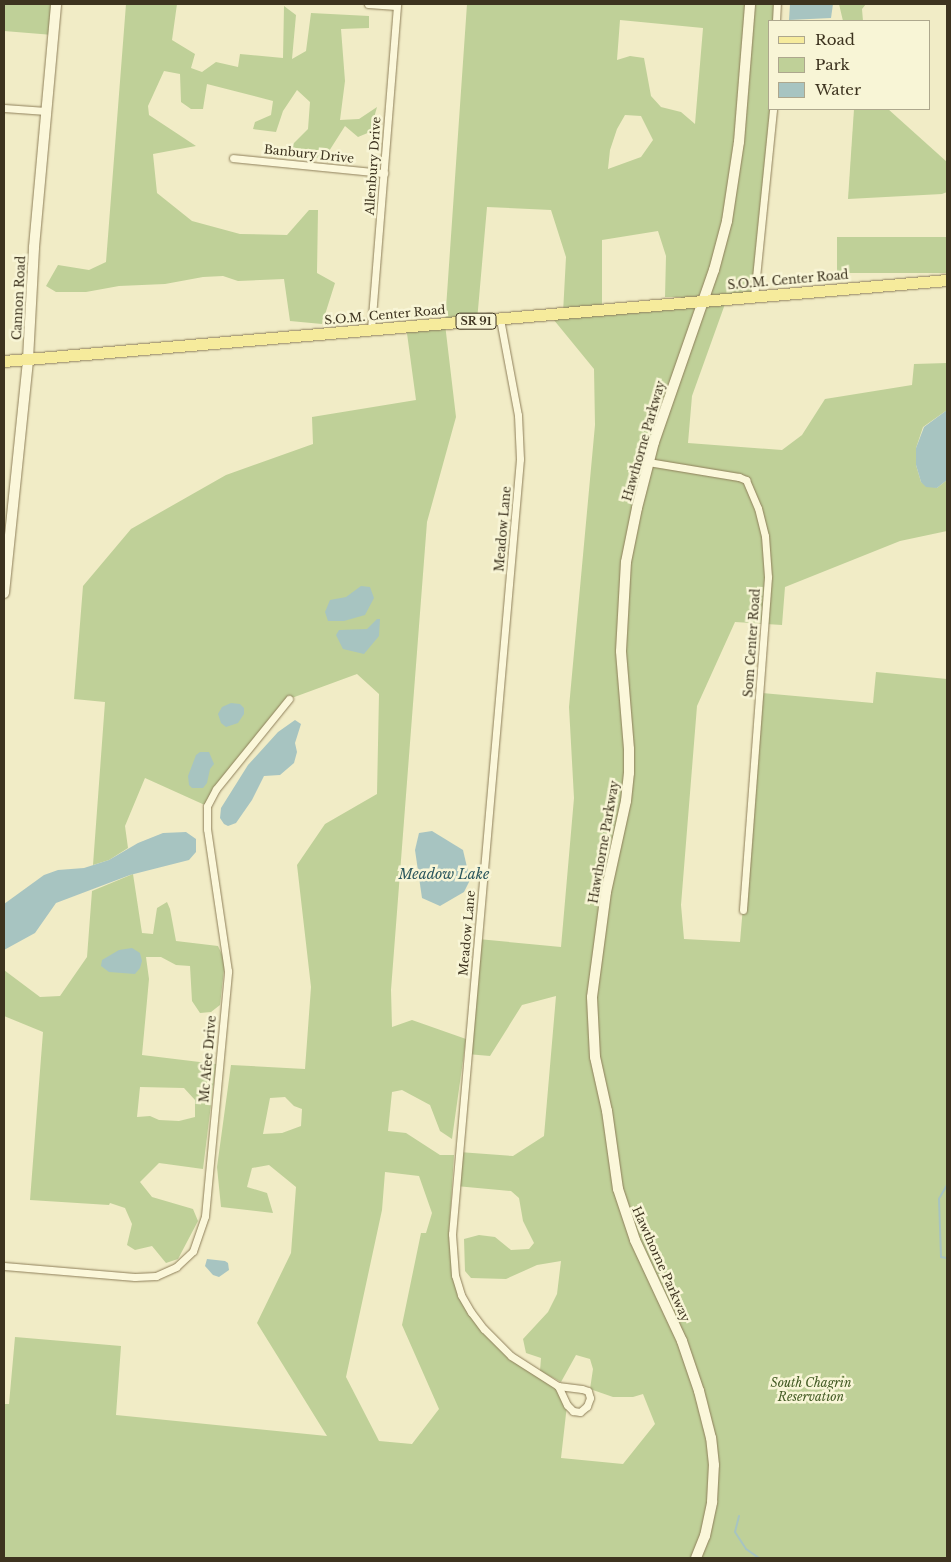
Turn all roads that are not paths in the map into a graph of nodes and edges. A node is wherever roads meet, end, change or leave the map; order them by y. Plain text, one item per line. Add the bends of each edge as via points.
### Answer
1 (56, 4) edge
2 (368, 4) edge
3 (750, 4) edge
4 (777, 4) edge
5 (397, 5) edge
6 (776, 20) edge
7 (4, 108) edge
8 (773, 110) edge
9 (46, 111) junction
10 (233, 158) dead end
11 (384, 173) junction
12 (947, 280) edge
13 (754, 296) junction
14 (703, 301) junction
15 (500, 319) junction
16 (371, 329) junction
17 (28, 359) junction
18 (4, 361) edge
19 (648, 462) junction
20 (4, 593) edge
21 (289, 699) dead end
22 (743, 910) dead end
23 (4, 1266) edge
24 (558, 1386) junction
25 (696, 1558) edge

1 - 9 street, Cannon Road
2 - 5 street
3 - 14 street, Hawthorne Parkway via 732,196
4 - 6 street
5 - 11 street, Allenbury Drive
7 - 9 street
8 - 13 street
9 - 17 street, Cannon Road
10 - 11 street, Banbury Drive
11 - 16 street, Allenbury Drive
12 - 13 main road, S.O.M. Center Road / SR 91
13 - 14 main road, S.O.M. Center Road / SR 91
14 - 15 main road, S.O.M. Center Road / SR 91
14 - 19 street, Hawthorne Parkway
15 - 16 main road, S.O.M. Center Road / SR 91
15 - 24 street, Meadow Lane via 518,415 520,459 452,1234 455,1275 471,1312 511,1356
16 - 17 main road, S.O.M. Center Road / SR 91
17 - 18 main road, S.O.M. Center Road / SR 91
17 - 20 street, Cannon Road
19 - 22 street, Som Center Road via 746,480 766,536 768,577
19 - 25 street, Hawthorne Parkway via 630,536 624,581 621,651 629,773 601,929 592,997 593,1028 595,1057 607,1110 620,1198 634,1240 682,1341 710,1430 713,1495 705,1536
21 - 23 street, Mc Afee Drive via 216,789 207,806 207,829 228,971 205,1216 193,1251 176,1267 156,1276
24 - 24 street, Meadow Lane via 588,1391 587,1406 580,1412 573,1411 566,1405

